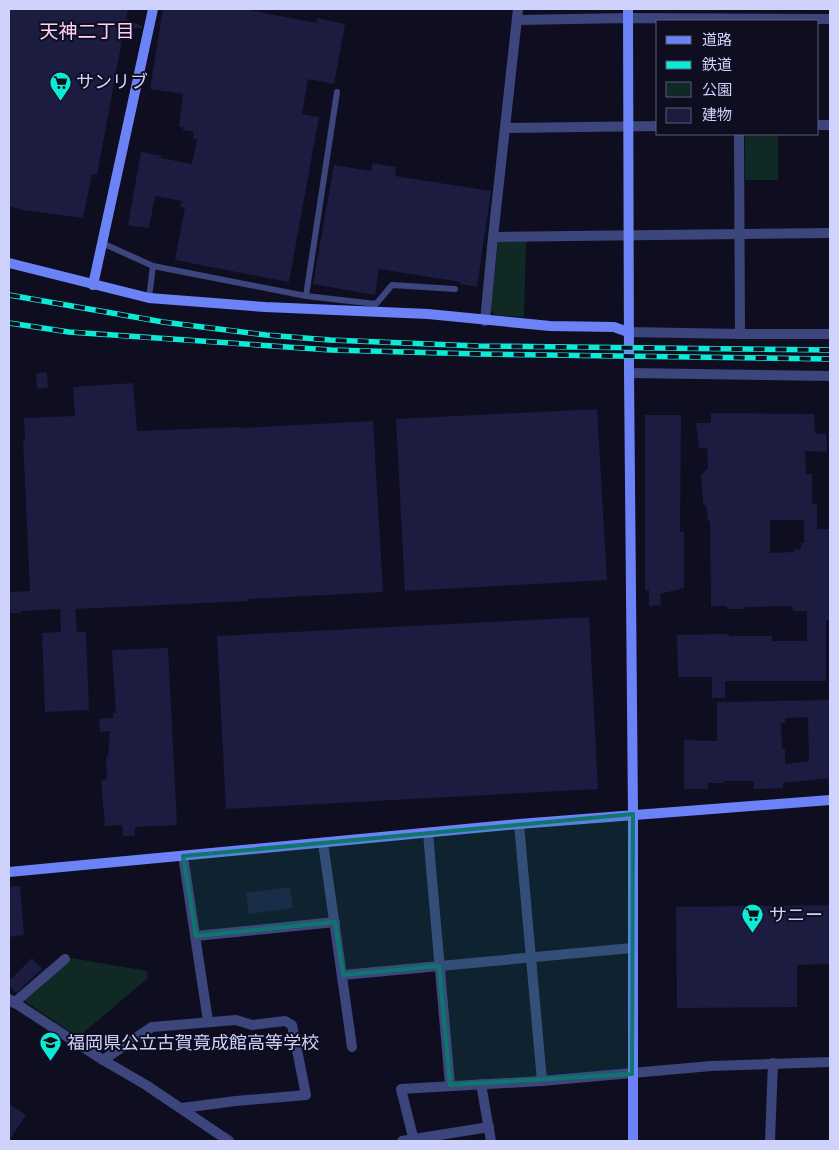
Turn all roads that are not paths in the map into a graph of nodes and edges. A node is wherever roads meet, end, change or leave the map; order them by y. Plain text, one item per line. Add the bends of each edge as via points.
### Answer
1 (153, 9) edge
2 (518, 9) edge
3 (628, 14) edge
4 (830, 19) edge
5 (517, 20) junction
6 (738, 20) edge
7 (337, 92) dead end
8 (656, 126) edge
9 (628, 127) junction
10 (505, 128) junction
11 (739, 135) edge
12 (830, 233) edge
13 (740, 234) junction
14 (628, 236) junction
15 (493, 237) junction
16 (102, 243) junction
17 (9, 264) edge
18 (153, 266) junction
19 (93, 285) junction
20 (455, 289) dead end
21 (306, 296) junction
22 (149, 298) junction
23 (485, 321) junction
24 (628, 332) junction
25 (740, 334) junction
26 (830, 334) edge
27 (628, 373) junction
28 (830, 376) edge
29 (830, 800) edge
30 (633, 814) junction
31 (519, 824) junction
32 (428, 833) junction
33 (323, 843) junction
34 (184, 856) junction
35 (9, 872) edge
36 (335, 922) junction
37 (196, 936) junction
38 (632, 948) junction
39 (531, 958) junction
40 (65, 959) dead end
41 (439, 966) junction
42 (342, 975) junction
43 (12, 1001) edge
44 (208, 1021) junction
45 (352, 1047) dead end
46 (103, 1060) junction
47 (773, 1062) junction
48 (830, 1062) edge
49 (632, 1074) junction
50 (542, 1081) junction
51 (481, 1084) junction
52 (450, 1085) junction
53 (182, 1108) junction
54 (489, 1126) junction
55 (414, 1140) edge
56 (229, 1141) edge
57 (402, 1141) edge
58 (491, 1141) edge
59 (633, 1141) edge
60 (770, 1141) edge

1 - 16 street
2 - 5 street
3 - 5 street
3 - 6 street
3 - 9 street
4 - 6 street
5 - 10 street
7 - 21 lane
8 - 9 street
9 - 10 street
9 - 14 street
10 - 15 street
11 - 13 street
12 - 13 street
13 - 14 street
13 - 25 street
14 - 15 street
14 - 24 street
15 - 23 street
16 - 18 lane
16 - 19 street
17 - 19 street
18 - 21 lane
18 - 22 lane
19 - 22 street
20 - 21 lane via 392,285 376,304
22 - 23 street via 428,314
23 - 24 street via 614,327
24 - 25 street
24 - 27 street
25 - 26 street
27 - 28 street
27 - 30 street
29 - 30 street
30 - 31 street
30 - 38 street
31 - 32 street
31 - 39 street
32 - 33 street
32 - 41 street
33 - 34 street
33 - 36 street
34 - 35 street
34 - 37 street
36 - 37 street
36 - 42 street
37 - 44 street
38 - 39 street
38 - 49 street
39 - 41 street
39 - 50 street
40 - 43 street
41 - 42 street
41 - 52 street
42 - 45 street
43 - 46 street
44 - 46 street via 152,1027
44 - 53 street via 236,1020 252,1026 285,1021 292,1025 306,1095
46 - 53 street
47 - 48 street
47 - 49 street
47 - 60 street
49 - 50 street
49 - 59 street
50 - 51 street
51 - 52 street
51 - 54 street
52 - 55 street via 401,1089
53 - 56 street
54 - 55 street
54 - 58 street
55 - 57 street

